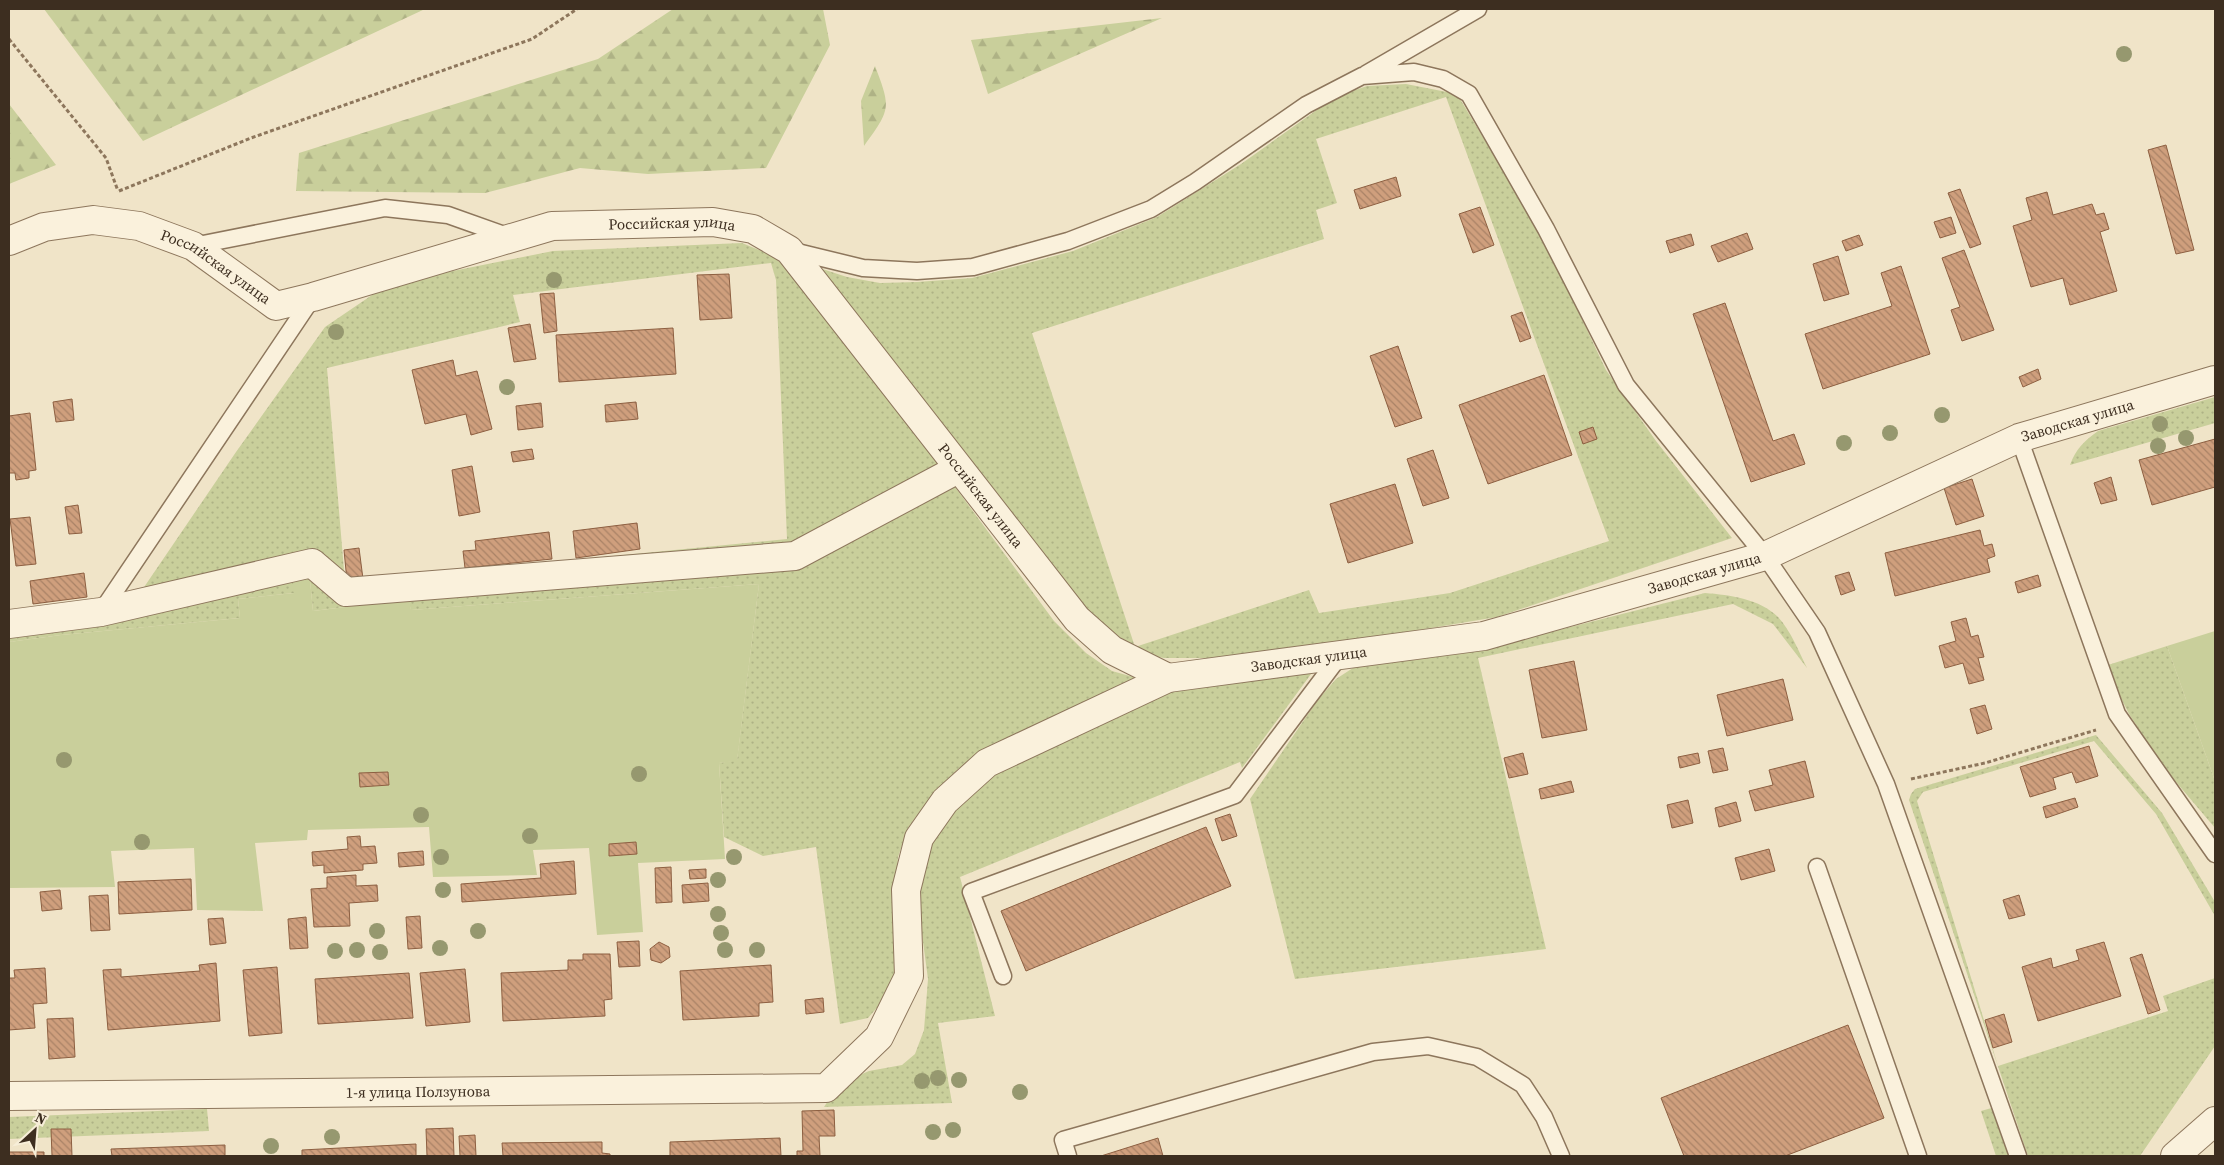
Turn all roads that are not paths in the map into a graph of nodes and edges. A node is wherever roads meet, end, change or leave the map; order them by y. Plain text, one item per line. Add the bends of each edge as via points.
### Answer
1 (1478, 9) edge
2 (1362, 76) junction
3 (513, 238) junction
4 (9, 241) edge
5 (193, 246) junction
6 (789, 250) junction
7 (313, 297) junction
8 (2215, 380) edge
9 (2019, 438) junction
10 (958, 469) junction
11 (1765, 556) junction
12 (101, 612) junction
13 (9, 624) edge
14 (1339, 657) junction
15 (1168, 678) junction
16 (2215, 854) edge
17 (1818, 867) dead end
18 (1003, 976) dead end
19 (826, 1088) joint
20 (9, 1096) edge
21 (2215, 1121) edge
22 (1068, 1156) edge
23 (1561, 1156) edge
24 (1918, 1156) edge
25 (2018, 1156) edge
26 (2175, 1156) edge

1 - 2 lane
2 - 6 lane via 1306,105 1151,209 1068,242 974,267 916,271 863,268
2 - 11 lane via 1414,72 1444,79 1469,94 1546,229 1626,385
3 - 5 lane via 448,215 386,208
3 - 6 street, Российская улица via 552,226 713,222 753,229
3 - 7 street, Российская улица
4 - 5 street, Российская улица via 44,227 93,220 139,226
5 - 7 street, Российская улица via 276,306
6 - 10 street, Российская улица
7 - 12 lane
8 - 9 street, Заводская улица
9 - 11 street, Заводская улица
9 - 16 lane via 2117,714
10 - 12 street via 795,556 346,592 312,563
10 - 15 street, Российская улица via 1077,619 1112,650
11 - 14 street, Заводская улица via 1484,636
11 - 25 lane via 1817,632 1886,784
12 - 13 street
14 - 15 street, Заводская улица
14 - 18 lane via 1235,795 971,892
15 - 19 street, Заводская улица via 987,763 945,801 919,838 906,890 909,976 879,1037
17 - 24 lane
19 - 20 street, 1-я улица Ползунова
21 - 26 street
22 - 23 lane via 1063,1140 1373,1052 1428,1046 1477,1057 1523,1085 1544,1116

